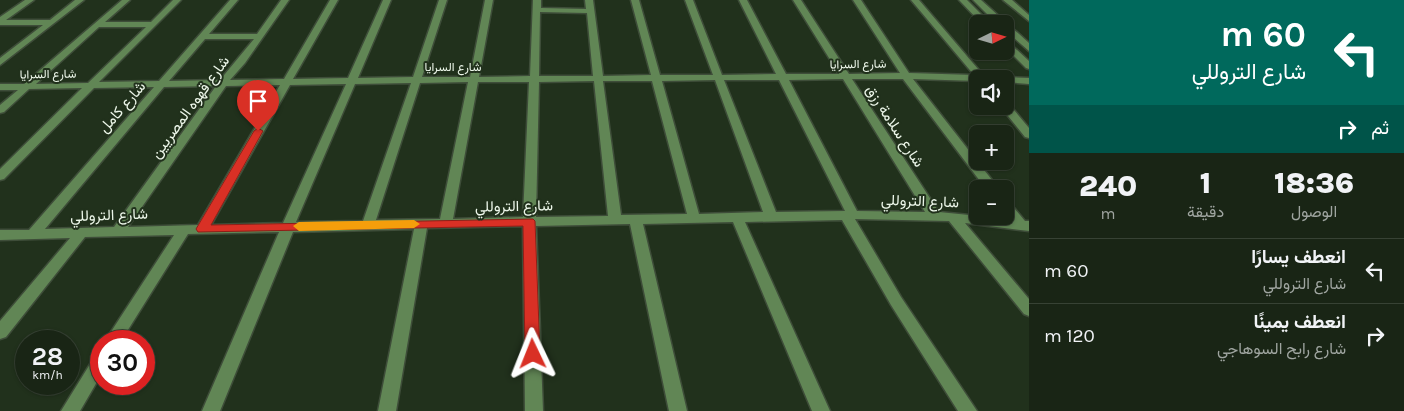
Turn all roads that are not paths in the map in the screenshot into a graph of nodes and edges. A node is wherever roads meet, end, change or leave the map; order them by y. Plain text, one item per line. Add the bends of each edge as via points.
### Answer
1 (30, 0) edge
2 (80, 0) edge
3 (126, 0) edge
4 (177, 0) edge
5 (234, 0) edge
6 (285, 0) edge
7 (334, 0) edge
8 (387, 0) edge
9 (443, 0) edge
10 (489, 0) edge
11 (589, 0) edge
12 (635, 0) edge
13 (690, 0) edge
14 (743, 0) edge
15 (797, 0) edge
16 (857, 0) edge
17 (915, 0) edge
18 (963, 0) edge
19 (977, 0) edge
20 (1007, 0) edge
21 (537, 5) edge
22 (590, 11) junction
23 (978, 15) edge
24 (993, 15) edge
25 (1029, 19) edge
26 (0, 22) edge
27 (51, 22) junction
28 (153, 24) junction
29 (98, 25) junction
30 (1014, 34) edge
31 (260, 36) junction
32 (202, 37) junction
33 (1029, 48) edge
34 (1014, 51) edge
35 (0, 62) edge
36 (1029, 66) edge
37 (975, 70) edge
38 (845, 76) junction
39 (906, 76) junction
40 (656, 78) junction
41 (719, 78) junction
42 (782, 78) junction
43 (969, 78) edge
44 (534, 79) junction
45 (598, 79) junction
46 (416, 80) junction
47 (474, 80) junction
48 (1014, 80) edge
49 (352, 81) junction
50 (224, 82) junction
51 (287, 82) junction
52 (1029, 82) edge
53 (162, 84) junction
54 (92, 85) junction
55 (0, 87) edge
56 (27, 87) junction
57 (0, 110) edge
58 (1012, 115) edge
59 (1029, 135) edge
60 (0, 176) edge
61 (986, 180) edge
62 (1014, 214) edge
63 (849, 215) junction
64 (771, 216) junction
65 (737, 217) junction
66 (935, 217) junction
67 (953, 217) junction
68 (694, 218) junction
69 (635, 219) junction
70 (615, 220) junction
71 (529, 221) junction
72 (446, 223) junction
73 (421, 224) junction
74 (368, 225) junction
75 (1025, 226) edge
76 (288, 227) junction
77 (202, 229) junction
78 (184, 230) junction
79 (82, 232) junction
80 (118, 232) junction
81 (33, 234) junction
82 (0, 235) edge
83 (1029, 310) edge
84 (120, 330) edge
85 (0, 332) edge
86 (90, 379) edge
87 (70, 411) edge
88 (210, 411) edge
89 (387, 411) edge
90 (534, 411) edge
91 (678, 411) edge
92 (821, 411) edge
93 (968, 411) edge

1 - 26 street
2 - 27 street
3 - 29 street
4 - 28 street
5 - 32 street, شارع كامل
6 - 31 street, شارع قهوه المصريين
7 - 51 street
8 - 49 street
9 - 46 street
10 - 47 street
11 - 22 street
12 - 40 street
13 - 41 street
14 - 42 street
15 - 38 street, شارع سلامة رزق
16 - 39 street
17 - 37 street
18 - 23 street
19 - 24 street
20 - 25 street
21 - 22 street
21 - 44 street
22 - 45 street
26 - 27 street
27 - 35 street
28 - 29 street
28 - 54 street
29 - 56 street
30 - 33 street
31 - 32 street
31 - 50 street, شارع قهوه المصريين
32 - 53 street, شارع كامل
34 - 36 street
38 - 39 street, شارع السرايا
38 - 42 street, شارع السرايا
38 - 66 street, شارع سلامة رزق
39 - 43 street, شارع السرايا
39 - 61 street
40 - 41 street, شارع السرايا
40 - 45 street, شارع السرايا
40 - 68 street
41 - 42 street, شارع السرايا
41 - 64 street
42 - 63 street
44 - 45 street, شارع السرايا
44 - 47 street, شارع السرايا
44 - 71 street
45 - 70 street
46 - 47 street, شارع السرايا
46 - 49 street, شارع السرايا
46 - 74 street
47 - 72 street
48 - 52 street
49 - 51 street, شارع السرايا
49 - 76 street
50 - 51 street, شارع السرايا
50 - 53 street, شارع السرايا
50 - 80 street, شارع قهوه المصريين
51 - 77 street
53 - 54 street, شارع السرايا
53 - 81 street, شارع كامل
54 - 56 street, شارع السرايا
54 - 60 street
55 - 56 street, شارع السرايا
56 - 57 street
58 - 59 street
62 - 75 street
63 - 64 street, شارع التروللي
63 - 66 street, شارع التروللي
63 - 93 street via 896,301
64 - 65 street, شارع التروللي
65 - 68 street, شارع التروللي
65 - 92 street
66 - 67 street, شارع التروللي
67 - 75 street, شارع التروللي
67 - 83 street
68 - 69 street, شارع التروللي
69 - 70 street, شارع التروللي
69 - 91 street
70 - 71 street, شارع التروللي
71 - 72 street, شارع التروللي
71 - 90 street
72 - 73 street, شارع التروللي
73 - 74 street, شارع التروللي
73 - 89 street
74 - 76 street, شارع التروللي
76 - 77 street, شارع التروللي
76 - 88 street
77 - 78 street, شارع التروللي
78 - 80 street, شارع التروللي
78 - 84 street
79 - 80 street, شارع التروللي
79 - 81 street, شارع التروللي
79 - 85 street
81 - 82 street, شارع التروللي
86 - 87 street

